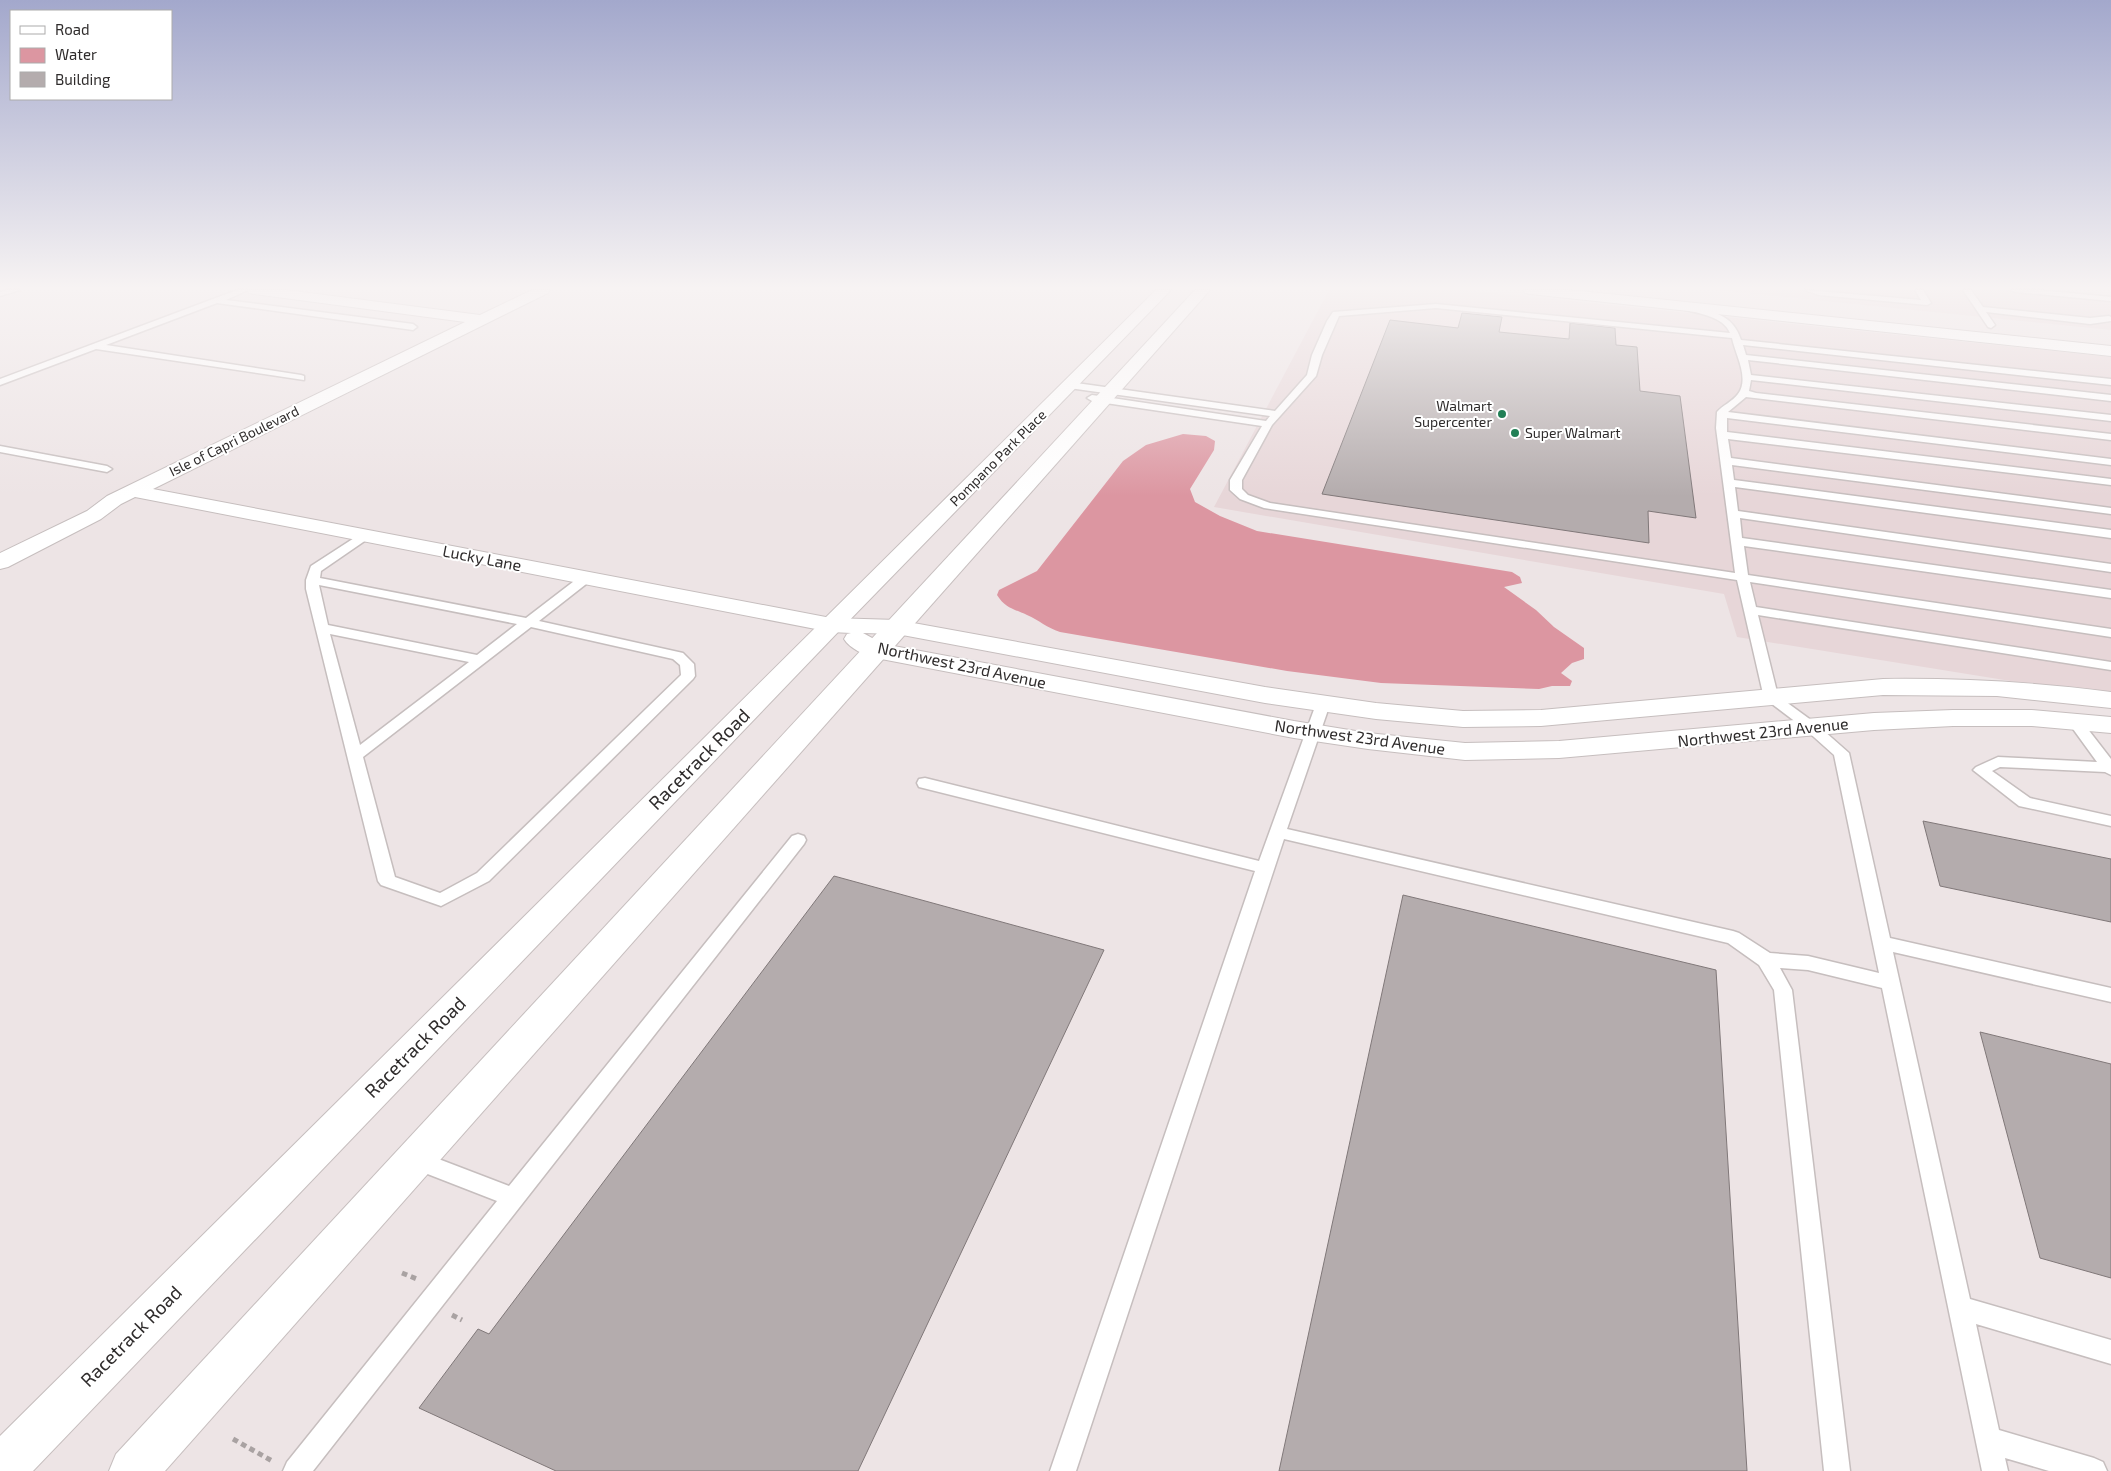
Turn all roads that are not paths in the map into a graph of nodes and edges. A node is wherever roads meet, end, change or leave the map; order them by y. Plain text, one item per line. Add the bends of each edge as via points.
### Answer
1 (62, 359) edge
2 (176, 359) edge
3 (403, 359) edge
4 (1095, 359) edge
5 (1141, 359) edge
6 (1316, 359) edge
7 (1742, 359) edge
8 (1757, 359) edge
9 (1924, 359) edge
10 (1747, 377) junction
11 (301, 378) dead end
12 (0, 382) edge
13 (2111, 382) edge
14 (1065, 389) junction
15 (1744, 393) junction
16 (1108, 395) junction
17 (2111, 398) edge
18 (1277, 414) junction
19 (1722, 414) junction
20 (2111, 418) edge
21 (1268, 424) junction
22 (1722, 435) junction
23 (2111, 437) edge
24 (0, 449) edge
25 (1726, 461) junction
26 (2111, 462) edge
27 (107, 469) dead end
28 (2111, 482) edge
29 (1728, 483) junction
30 (134, 491) junction
31 (114, 500) junction
32 (2111, 511) edge
33 (1733, 514) junction
34 (2111, 534) edge
35 (365, 536) junction
36 (1737, 541) junction
37 (0, 545) edge
38 (0, 562) edge
39 (2111, 568) edge
40 (1742, 577) junction
41 (586, 578) junction
42 (312, 580) junction
43 (2111, 594) edge
44 (1750, 610) junction
45 (530, 623) junction
46 (831, 626) junction
47 (897, 627) junction
48 (322, 628) junction
49 (2111, 633) edge
50 (876, 650) junction
51 (481, 660) junction
52 (2111, 666) edge
53 (1771, 698) junction
54 (2111, 700) edge
55 (1323, 704) junction
56 (2075, 722) junction
57 (2111, 725) edge
58 (1810, 726) junction
59 (1311, 732) junction
60 (355, 756) junction
61 (2111, 769) edge
62 (925, 783) dead end
63 (2111, 821) edge
64 (1278, 832) junction
65 (798, 840) dead end
66 (1264, 868) junction
67 (1882, 943) junction
68 (1766, 960) junction
69 (1890, 983) junction
70 (2111, 996) edge
71 (415, 1159) junction
72 (514, 1198) junction
73 (1960, 1308) junction
74 (2111, 1352) edge
75 (1989, 1440) junction
76 (291, 1469) edge
77 (0, 1470) edge
78 (132, 1471) edge
79 (1062, 1471) edge
80 (1837, 1471) edge
81 (1995, 1471) edge
82 (2094, 1471) edge

1 - 12 lane
2 - 11 lane
3 - 30 street, Isle of Capri Boulevard
4 - 14 street, Pompano Park Place
5 - 16 street
6 - 18 lane via 1311,376
7 - 10 lane
8 - 17 lane
9 - 13 lane
10 - 15 lane
10 - 20 lane
14 - 16 lane
14 - 46 street, Pompano Park Place
15 - 19 lane
15 - 23 lane
16 - 18 lane
16 - 21 lane
16 - 47 street
18 - 21 lane
19 - 22 lane
19 - 26 lane
21 - 40 lane via 1236,480 1236,490 1244,498 1268,506
22 - 25 lane
22 - 28 lane
24 - 27 lane
25 - 29 lane
25 - 32 lane
29 - 33 lane
29 - 34 lane
30 - 31 street, Isle of Capri Boulevard
30 - 35 street, Lucky Lane
31 - 37 street, Isle of Capri Boulevard via 78,509
31 - 38 street, Isle of Capri Boulevard via 94,515
33 - 36 lane
33 - 39 lane
35 - 41 street, Lucky Lane
35 - 42 lane via 315,569
36 - 40 lane
36 - 43 lane
40 - 44 lane
40 - 49 lane
41 - 45 lane
41 - 46 street, Lucky Lane
42 - 45 lane
42 - 48 lane
44 - 52 lane
44 - 53 lane
45 - 51 lane
45 - 60 lane via 678,656 687,664 688,676 483,876 441,900 387,881
46 - 47 street, Northwest 23rd Avenue
46 - 50 street, Northwest 23rd Avenue
46 - 77 street, Racetrack Road
47 - 50 street
47 - 55 street, Northwest 23rd Avenue
48 - 51 lane
48 - 60 lane
50 - 59 street, Northwest 23rd Avenue
50 - 71 street
51 - 60 lane
53 - 54 street, Northwest 23rd Avenue via 1883,687 1939,686 2005,688
53 - 55 street, Northwest 23rd Avenue via 1541,718 1473,719
53 - 58 lane
55 - 59 lane
56 - 57 street, Northwest 23rd Avenue
56 - 58 street, Northwest 23rd Avenue via 1995,718
56 - 61 lane
58 - 59 street, Northwest 23rd Avenue via 1693,740 1562,750 1476,752 1368,742
58 - 67 lane via 1841,753
59 - 64 lane
61 - 63 lane via 1998,762 1981,770 2025,802
62 - 66 lane
64 - 66 lane
64 - 68 lane via 1733,938
65 - 72 lane
66 - 79 lane
67 - 69 lane
67 - 70 lane
68 - 69 lane via 1808,963
68 - 80 lane via 1783,990
69 - 73 lane
71 - 72 lane
71 - 78 street
72 - 76 lane
73 - 74 lane
73 - 75 lane
75 - 81 lane
75 - 82 lane

